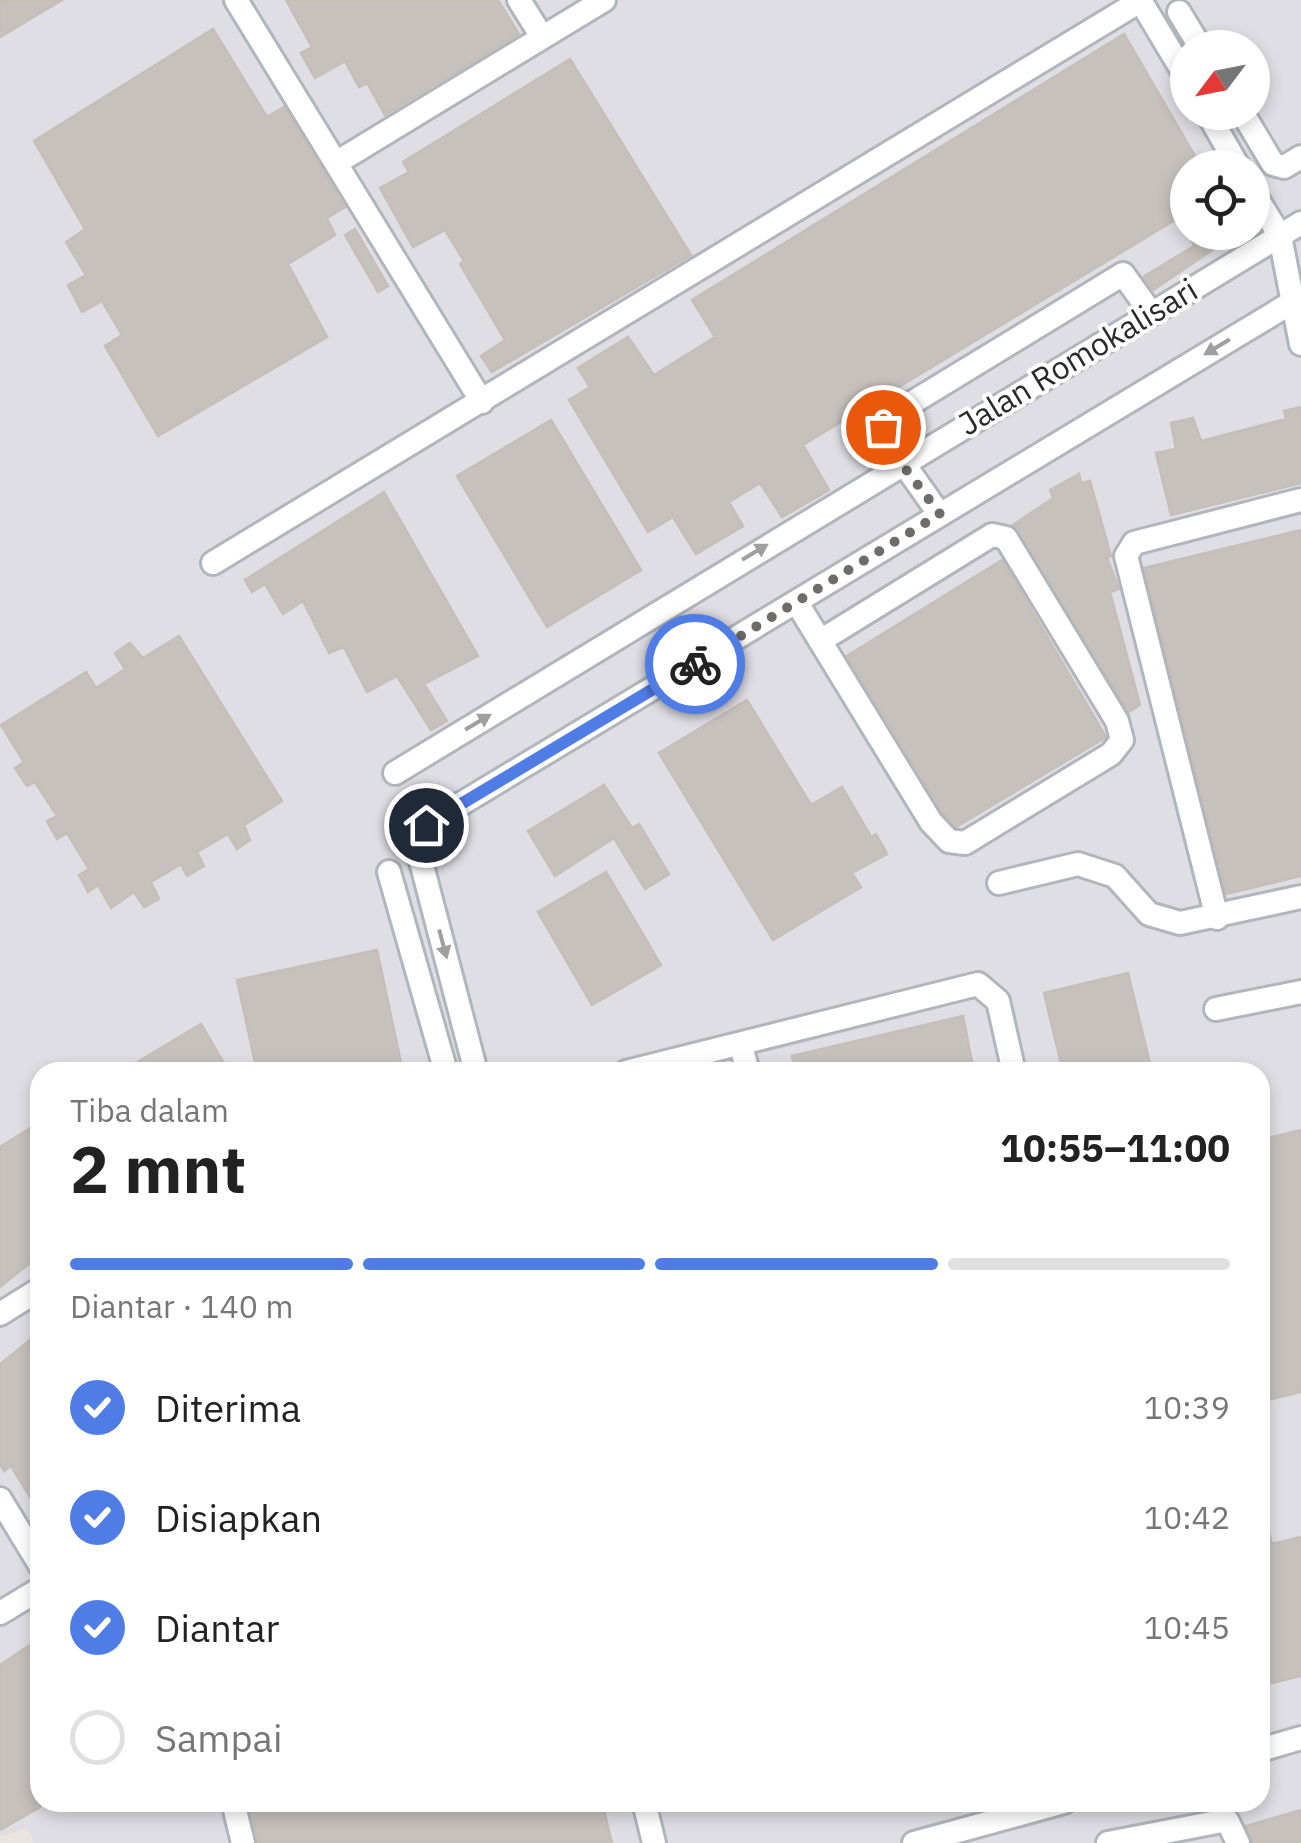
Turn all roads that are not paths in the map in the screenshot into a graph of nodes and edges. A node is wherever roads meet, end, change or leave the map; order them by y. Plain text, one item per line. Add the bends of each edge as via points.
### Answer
1 (236, 0) edge
2 (519, 0) edge
3 (604, 0) edge
4 (1140, 0) edge
5 (1178, 12) dead end
6 (1190, 30) edge
7 (542, 37) junction
8 (1170, 50) edge
9 (1253, 130) edge
10 (1301, 157) edge
11 (336, 164) junction
12 (1270, 220) edge
13 (1301, 223) edge
14 (1280, 236) junction
15 (1296, 300) edge
16 (1151, 313) junction
17 (1301, 344) edge
18 (482, 402) junction
19 (901, 463) junction
20 (1301, 500) edge
21 (940, 514) junction
22 (214, 563) dead end
23 (797, 603) junction
24 (820, 641) junction
25 (395, 773) dead end
26 (426, 825) dead end
27 (418, 850) dead end
28 (389, 872) dead end
29 (999, 883) dead end
30 (1301, 897) edge
31 (1218, 918) junction
32 (1301, 992) edge
33 (1216, 1009) dead end
34 (742, 1046) junction
35 (443, 1062) edge
36 (473, 1062) edge
37 (671, 1062) edge
38 (746, 1062) edge
39 (1012, 1062) edge
40 (30, 1294) edge
41 (0, 1314) edge
42 (0, 1499) edge
43 (30, 1548) edge
44 (30, 1595) edge
45 (0, 1613) edge
46 (1301, 1738) edge
47 (1270, 1747) edge
48 (235, 1812) edge
49 (646, 1812) edge
50 (1027, 1812) edge
51 (243, 1843) edge
52 (654, 1843) edge
53 (914, 1843) edge
54 (1108, 1843) edge
55 (1238, 1843) edge

1 - 11 lane
2 - 7 lane
3 - 7 lane
4 - 8 lane
4 - 18 lane
5 - 6 lane
7 - 11 lane
9 - 10 lane via 1274,164 1284,168
11 - 18 lane
12 - 14 lane
13 - 14 lane, Jalan Romokalisari
14 - 15 lane
14 - 16 lane, Jalan Romokalisari
15 - 17 lane
15 -> 21 lane, Jalan Romokalisari
16 - 19 lane, Jalan Romokalisari
16 - 19 lane via 1123,274 887,418 887,440
18 - 22 lane
19 - 21 lane
25 -> 19 lane, Jalan Romokalisari
20 - 31 lane via 1134,543 1126,556
21 - 23 lane, Jalan Romokalisari
23 - 24 lane
23 - 26 lane, Jalan Romokalisari
24 - 24 lane via 949,841 965,843 1111,754 1122,740 1117,721 1006,538 992,536
27 -> 36 lane
28 - 35 lane
29 - 31 lane via 1078,864 1115,876 1149,914 1180,923
30 - 31 lane
32 - 33 lane
34 - 37 lane
34 - 38 lane
34 - 39 lane via 978,984 998,1001
40 - 41 lane
42 - 43 lane
44 - 45 lane
46 - 47 lane
48 - 51 lane
49 - 52 lane
50 - 53 lane
54 - 55 lane via 1227,1820

